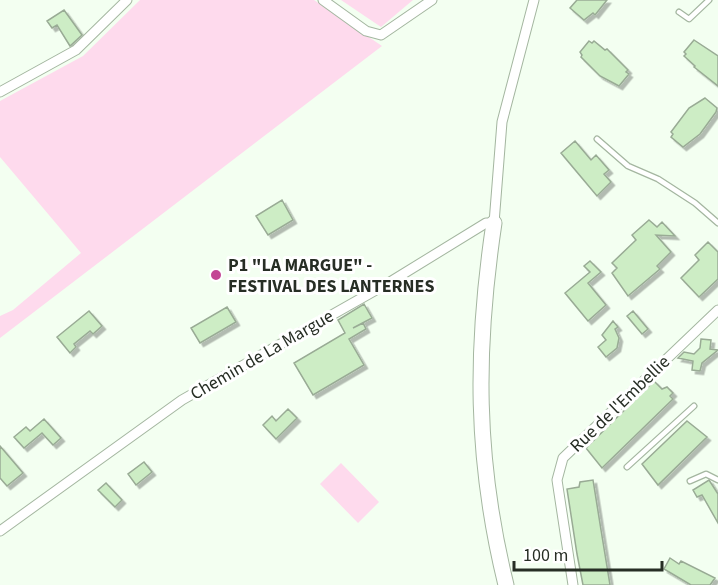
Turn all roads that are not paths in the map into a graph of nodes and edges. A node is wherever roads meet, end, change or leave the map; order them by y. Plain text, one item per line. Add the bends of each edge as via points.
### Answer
1 (127, 0) edge
2 (323, 0) edge
3 (432, 0) edge
4 (534, 0) edge
5 (709, 0) edge
6 (679, 12) dead end
7 (0, 92) edge
8 (597, 139) dead end
9 (494, 223) junction
10 (718, 223) edge
11 (718, 310) edge
12 (694, 406) dead end
13 (627, 467) dead end
14 (718, 480) edge
15 (690, 481) dead end
16 (0, 531) edge
17 (506, 585) edge
18 (573, 585) edge

1 - 7 street via 76,50
2 - 3 street via 366,31 381,35
4 - 9 street via 502,122
5 - 6 lane via 689,19
8 - 10 lane via 628,166 658,179
9 - 16 street, Chemin de La Margue via 486,222 390,282 217,379
9 - 17 main road via 482,307 480,424 487,490
11 - 18 street, Rue de l'Embellie via 563,458 557,480
12 - 13 lane
14 - 15 lane via 706,474

